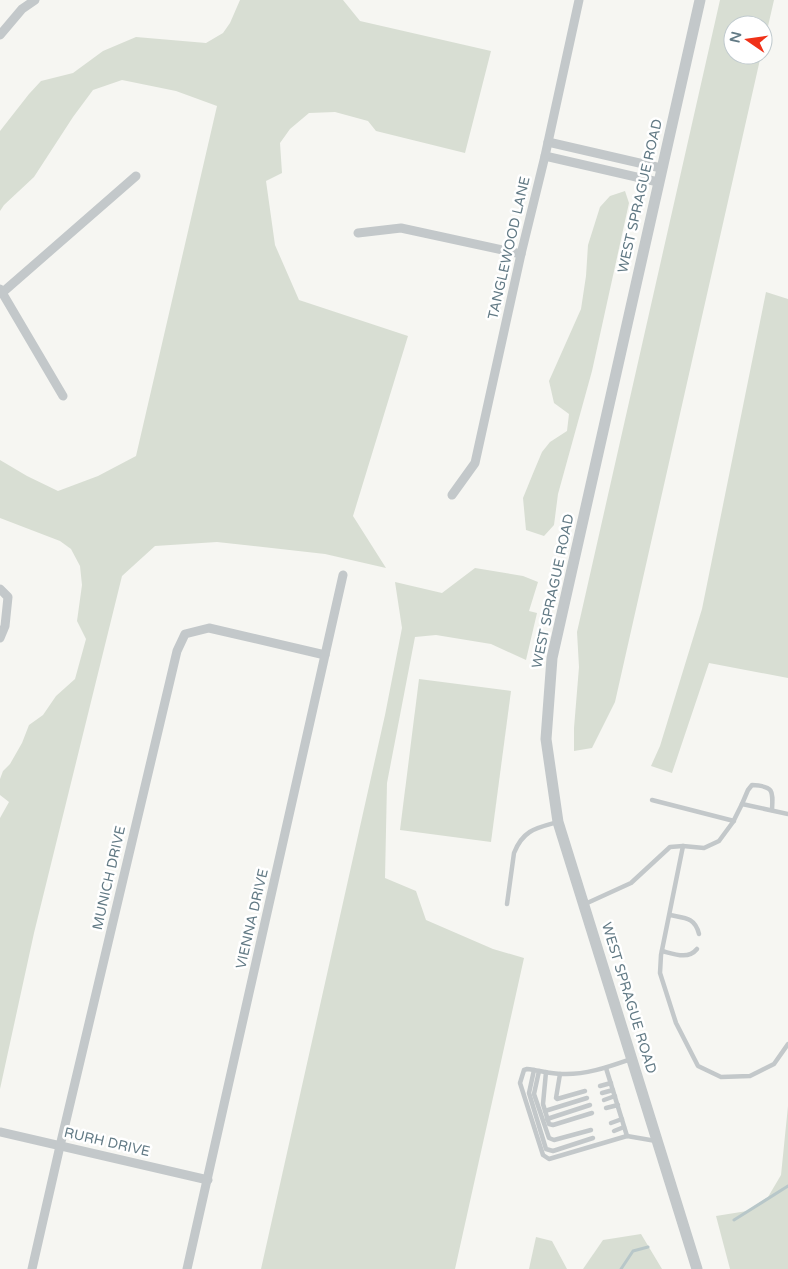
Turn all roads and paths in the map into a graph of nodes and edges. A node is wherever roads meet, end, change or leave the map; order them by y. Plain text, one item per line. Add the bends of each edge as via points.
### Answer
1 (35, 0) edge
2 (579, 0) edge
3 (700, 0) edge
4 (0, 35) edge
5 (548, 142) junction
6 (545, 156) junction
7 (661, 168) junction
8 (136, 176) dead end
9 (658, 182) junction
10 (358, 233) dead end
11 (521, 254) junction
12 (2, 290) edge
13 (63, 396) dead end
14 (452, 495) dead end
15 (343, 575) dead end
16 (0, 589) edge
17 (0, 638) edge
18 (325, 655) junction
19 (652, 800) dead end
20 (742, 804) junction
21 (772, 810) junction
22 (788, 814) edge
23 (734, 821) junction
24 (558, 822) junction
25 (683, 846) junction
26 (507, 904) dead end
27 (583, 904) junction
28 (670, 915) junction
29 (700, 934) dead end
30 (696, 948) dead end
31 (662, 951) junction
32 (788, 1044) edge
33 (632, 1059) junction
34 (606, 1068) junction
35 (537, 1070) junction
36 (546, 1072) junction
37 (560, 1074) junction
38 (611, 1082) junction
39 (600, 1086) dead end
40 (613, 1090) junction
41 (585, 1091) dead end
42 (602, 1093) dead end
43 (615, 1096) junction
44 (588, 1098) dead end
45 (604, 1100) dead end
46 (590, 1105) dead end
47 (618, 1105) junction
48 (606, 1108) dead end
49 (545, 1111) junction
50 (592, 1113) dead end
51 (547, 1118) junction
52 (622, 1119) junction
53 (611, 1123) dead end
54 (624, 1127) junction
55 (590, 1130) dead end
56 (614, 1131) dead end
57 (0, 1132) edge
58 (627, 1136) junction
59 (593, 1138) dead end
60 (657, 1141) junction
61 (60, 1146) junction
62 (208, 1180) junction
63 (32, 1269) edge
64 (187, 1269) edge
65 (698, 1269) edge

1 - 4 street
2 - 5 street, TANGLEWOOD LANE
3 - 7 street, WEST SPRAGUE ROAD
5 - 6 street, TANGLEWOOD LANE
5 - 7 street
6 - 9 street
6 - 11 street, TANGLEWOOD LANE
7 - 9 street, WEST SPRAGUE ROAD
8 - 12 street
9 - 24 street, WEST SPRAGUE ROAD via 552,658 546,739
10 - 11 street via 401,228
11 - 14 street, TANGLEWOOD LANE via 475,463
12 - 13 street
15 - 18 street, VIENNA DRIVE
16 - 17 street via 8,597 5,626
18 - 61 street, MUNICH DRIVE via 209,628 185,634 177,651
18 - 62 street, VIENNA DRIVE
19 - 23 lane
20 - 21 lane
20 - 21 lane via 752,785 764,786 773,793
20 - 23 lane
21 - 22 lane
23 - 25 lane via 719,841 704,848
24 - 26 lane via 536,828 517,845
24 - 27 street, WEST SPRAGUE ROAD
25 - 27 lane via 670,848 631,883
25 - 28 lane
27 - 33 street, WEST SPRAGUE ROAD
28 - 29 lane via 690,919 698,926
28 - 31 lane
30 - 31 lane via 694,953 681,956
31 - 32 lane via 660,973 676,1023 698,1066 721,1077 750,1076 774,1064
33 - 34 lane
33 - 60 street, WEST SPRAGUE ROAD
34 - 37 lane
34 - 38 lane
35 - 36 lane
35 - 55 lane via 534,1094 549,1138 554,1140
35 - 58 lane via 524,1070 520,1083 543,1155 549,1159
35 - 59 lane via 529,1093 546,1149 552,1151
36 - 37 lane
36 - 49 lane
37 - 41 lane via 557,1100
38 - 39 lane
38 - 40 lane
40 - 42 lane
40 - 43 lane
43 - 45 lane
43 - 47 lane
44 - 49 lane
46 - 51 lane
47 - 48 lane
47 - 52 lane
49 - 51 lane
50 - 51 lane via 553,1125
52 - 53 lane
52 - 54 lane
54 - 56 lane
54 - 58 lane
57 - 61 street, RURH DRIVE
58 - 60 lane
60 - 65 street, WEST SPRAGUE ROAD
61 - 62 street, RURH DRIVE
61 - 63 street, MUNICH DRIVE
62 - 64 street, VIENNA DRIVE

